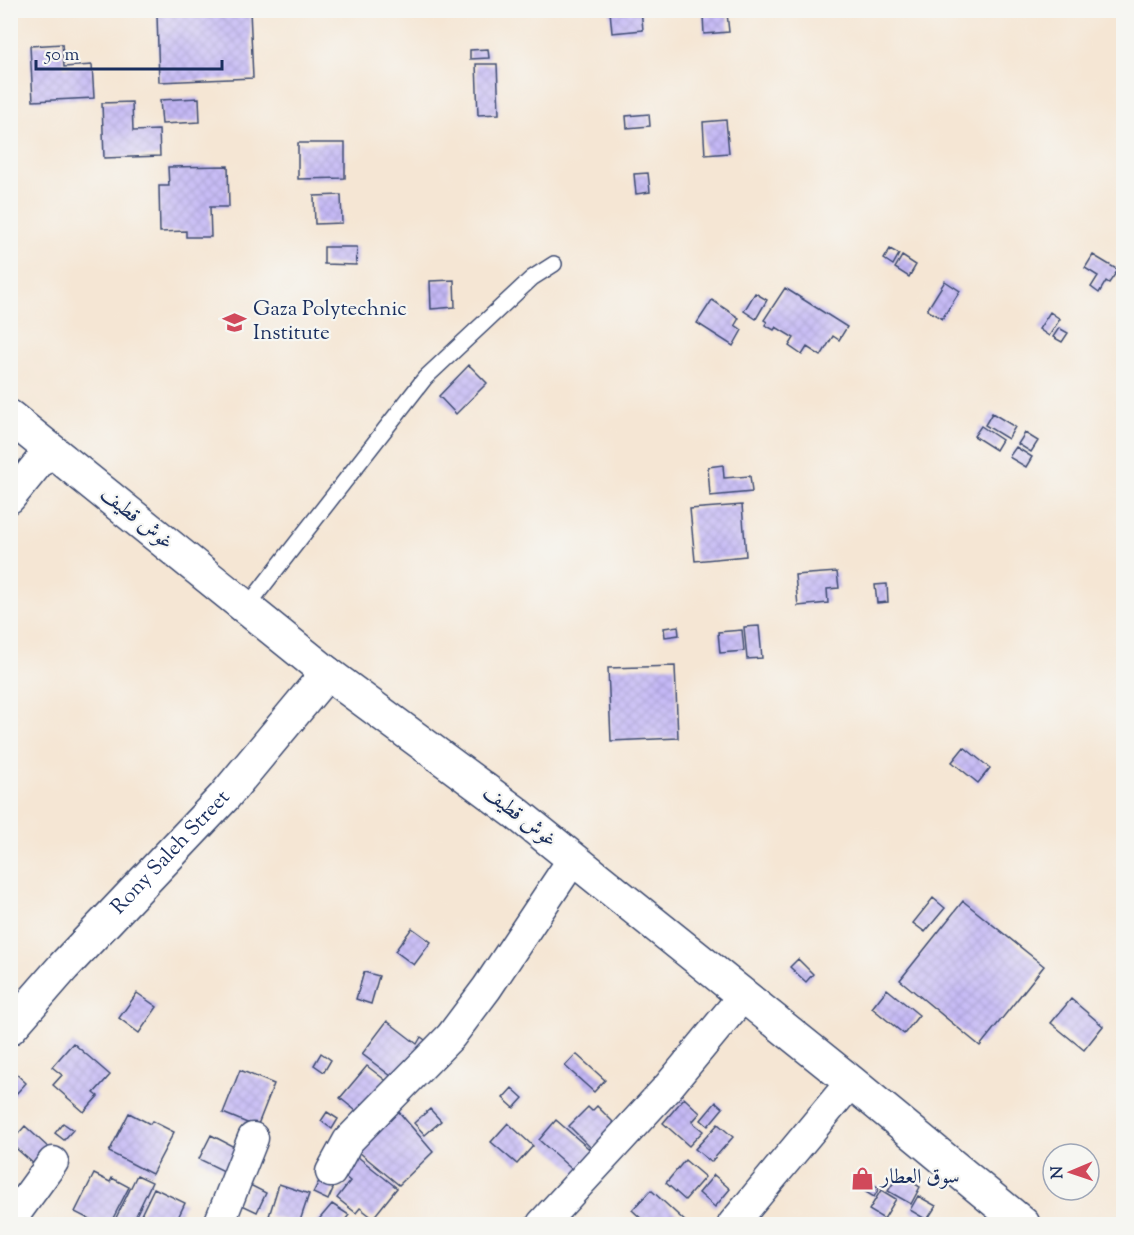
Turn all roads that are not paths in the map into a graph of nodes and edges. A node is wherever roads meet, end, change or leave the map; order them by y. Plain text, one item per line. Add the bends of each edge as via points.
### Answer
1 (554, 264) dead end
2 (10, 417) edge
3 (50, 449) junction
4 (10, 498) edge
5 (246, 608) junction
6 (327, 673) junction
7 (573, 859) junction
8 (743, 996) junction
9 (10, 1028) edge
10 (851, 1082) junction
11 (253, 1138) dead end
12 (53, 1162) dead end
13 (331, 1172) dead end
14 (10, 1221) edge
15 (219, 1224) edge
16 (542, 1224) edge
17 (733, 1224) edge
18 (1023, 1224) edge

1 - 5 lane via 532,278 425,378
2 - 3 main road, غوش قطيف
3 - 4 street
3 - 5 main road, غوش قطيف
5 - 6 main road, غوش قطيف
6 - 7 main road, غوش قطيف
6 - 9 main road, Rony Saleh Street via 224,797
7 - 8 main road, غوش قطيف
7 - 13 street via 488,988 451,1036 348,1141
8 - 10 main road, غوش قطيف
8 - 16 street via 668,1087
10 - 17 street
10 - 18 main road, غوش قطيف
11 - 15 street
12 - 14 street

